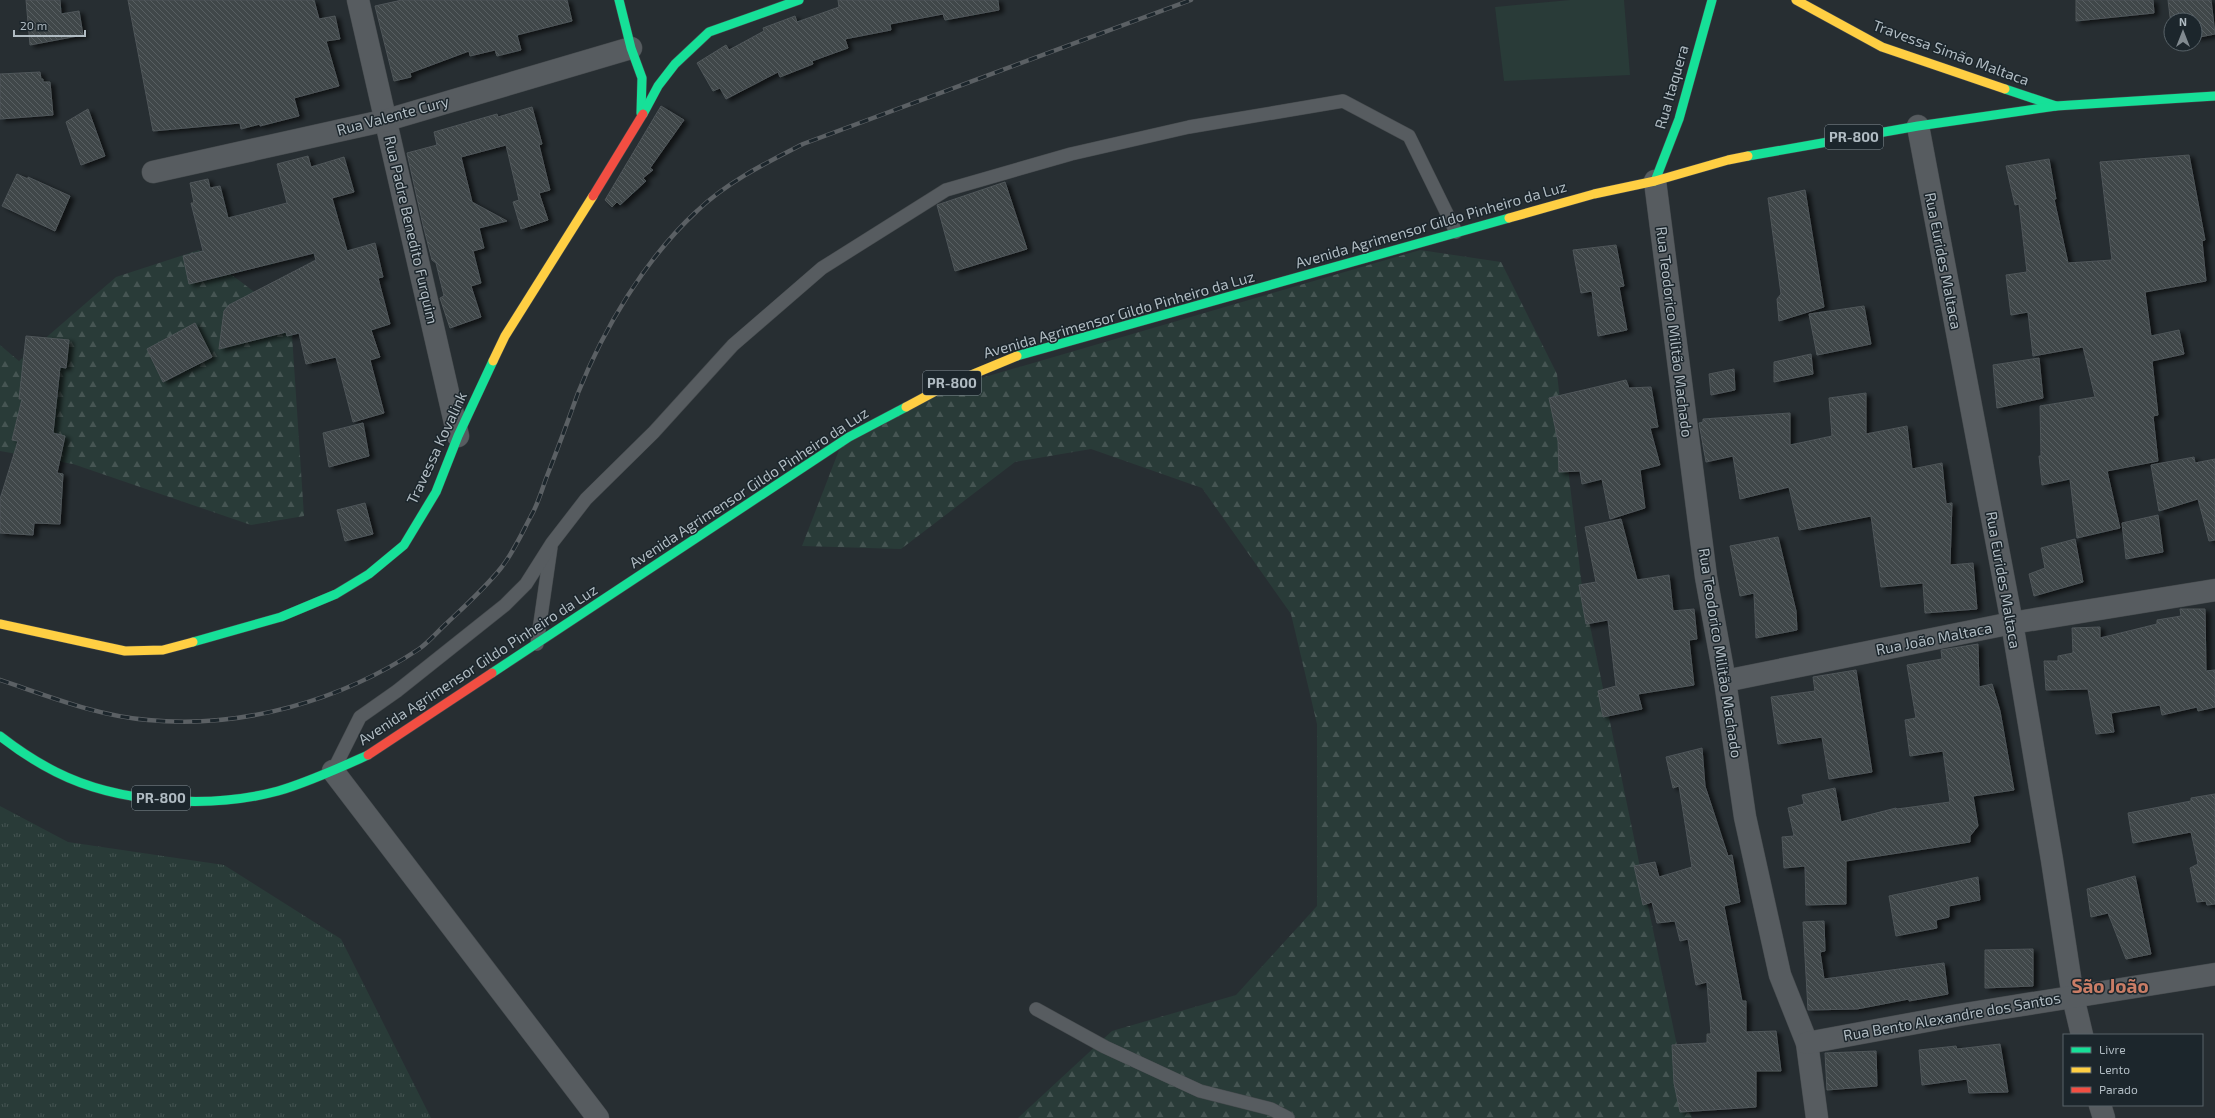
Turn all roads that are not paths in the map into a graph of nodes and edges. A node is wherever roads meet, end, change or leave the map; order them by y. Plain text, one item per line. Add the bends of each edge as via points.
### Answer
1 (358, 0) edge
2 (619, 0) edge
3 (798, 0) edge
4 (1712, 0) edge
5 (1796, 0) edge
6 (631, 48) junction
7 (675, 64) junction
8 (646, 65) dead end
9 (658, 69) dead end
10 (2215, 96) edge
11 (2056, 106) junction
12 (387, 120) junction
13 (641, 120) junction
14 (1918, 126) junction
15 (153, 172) dead end
16 (1654, 181) junction
17 (1456, 232) junction
18 (458, 436) junction
19 (552, 543) junction
20 (2215, 590) edge
21 (2012, 623) junction
22 (0, 624) edge
23 (537, 644) junction
24 (1725, 681) junction
25 (0, 736) edge
26 (333, 771) junction
27 (2215, 974) edge
28 (2073, 997) junction
29 (1036, 1009) dead end
30 (2082, 1034) edge
31 (1807, 1043) junction
32 (2100, 1106) edge
33 (598, 1118) edge
34 (1288, 1118) edge
35 (1817, 1118) edge
36 (2104, 1118) edge

1 - 12 street, Rua Padre Benedito Furquim
2 - 6 main road
3 - 7 main road, Travessa Kovalink via 709,32
4 - 16 main road, Rua Itaquera via 1679,119
5 - 11 main road, Travessa Simão Maltaca via 1882,47
6 - 8 main road via 639,61
6 - 12 street, Rua Valente Cury
6 - 13 main road via 642,78
7 - 9 main road
7 - 13 main road, Travessa Kovalink via 658,86
10 - 11 main road, Avenida Agrimensor Gildo Pinheiro da Luz / PR-800
11 - 14 main road, Avenida Agrimensor Gildo Pinheiro da Luz / PR-800
12 - 15 street, Rua Valente Cury
12 - 18 street, Rua Padre Benedito Furquim
13 - 18 main road, Travessa Kovalink via 505,336
14 - 16 main road, Avenida Agrimensor Gildo Pinheiro da Luz / PR-800 via 1728,160
14 - 21 street, Rua Eurides Maltaca
16 - 17 main road, Avenida Agrimensor Gildo Pinheiro da Luz / PR-800 via 1594,194
16 - 24 street, Rua Teodorico Militão Machado via 1706,577
17 - 19 lane via 1409,136 1343,101 1182,129 1071,154 946,190 822,268 733,345 654,432 586,499
17 - 23 main road, Avenida Agrimensor Gildo Pinheiro da Luz / PR-800 via 1008,359 947,385 849,437
18 - 22 main road, Travessa Kovalink via 436,492 404,545 369,574 336,594 281,617 163,650 125,651
19 - 23 lane
19 - 26 lane via 526,584 505,606 397,691 360,716
20 - 21 street, Rua João Maltaca
21 - 24 street, Rua João Maltaca
21 - 28 street, Rua Eurides Maltaca
23 - 26 main road, Avenida Agrimensor Gildo Pinheiro da Luz / PR-800 via 370,754
24 - 31 street, Rua Teodorico Militão Machado via 1745,817 1778,968
25 - 26 main road, Avenida Agrimensor Gildo Pinheiro da Luz / PR-800 via 39,765 73,780 122,794 200,801 226,800 265,794
26 - 33 street
27 - 28 street, Rua Bento Alexandre dos Santos
28 - 30 street, Rua Eurides Maltaca
28 - 31 street, Rua Bento Alexandre dos Santos
29 - 34 lane via 1105,1047 1200,1091 1271,1109
31 - 35 street, Rua Teodorico Militão Machado
32 - 36 street

